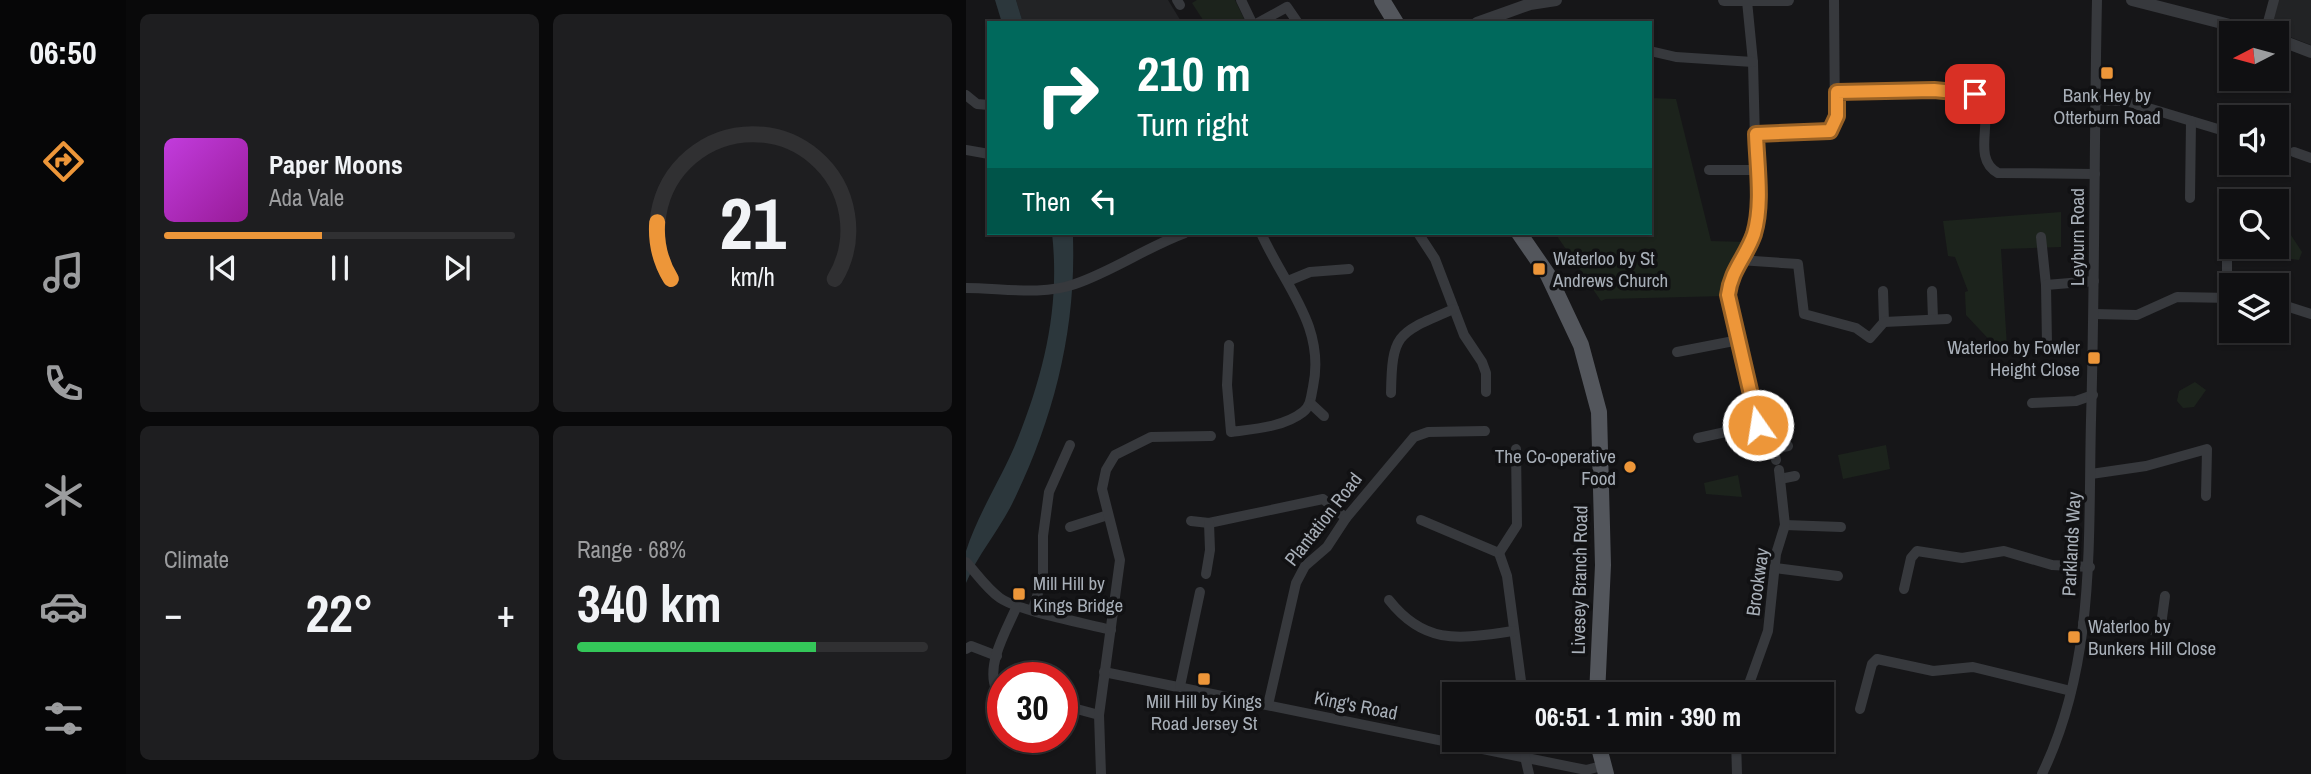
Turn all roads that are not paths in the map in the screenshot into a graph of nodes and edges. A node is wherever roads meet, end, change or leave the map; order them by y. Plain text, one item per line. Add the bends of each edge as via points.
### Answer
1 (1241, 0) edge
2 (1382, 0) edge
3 (1556, 0) edge
4 (1724, 0) edge
5 (1788, 0) edge
6 (1834, 0) edge
7 (2096, 0) edge
8 (2132, 0) edge
9 (2274, 0) edge
10 (1747, 1) edge
11 (1251, 21) edge
12 (1262, 21) edge
13 (1297, 21) edge
14 (1395, 21) edge
15 (1483, 21) edge
16 (2267, 21) edge
17 (2219, 22) edge
18 (2289, 44) edge
19 (1652, 51) edge
20 (2311, 52) edge
21 (1753, 62) junction
22 (1837, 92) junction
23 (966, 95) edge
24 (2096, 100) junction
25 (987, 105) edge
26 (2191, 121) junction
27 (2219, 129) edge
28 (1756, 134) junction
29 (966, 150) edge
30 (2294, 152) dead end
31 (987, 153) edge
32 (2311, 158) edge
33 (1709, 170) dead end
34 (1757, 170) junction
35 (2095, 174) junction
36 (2190, 198) dead end
37 (1148, 235) edge
38 (1180, 235) edge
39 (1262, 235) edge
40 (1419, 235) edge
41 (1520, 235) edge
42 (2041, 237) dead end
43 (1150, 246) junction
44 (1739, 260) junction
45 (1349, 269) dead end
46 (1289, 281) junction
47 (2094, 281) junction
48 (2046, 285) junction
49 (966, 288) edge
50 (1883, 291) dead end
51 (1931, 291) dead end
52 (2219, 298) edge
53 (2289, 307) edge
54 (1454, 309) junction
55 (2311, 313) edge
56 (2094, 314) junction
57 (1933, 319) junction
58 (1947, 319) dead end
59 (1884, 322) junction
60 (1739, 340) junction
61 (2047, 344) dead end
62 (1229, 345) dead end
63 (1677, 352) dead end
64 (1486, 392) dead end
65 (1391, 393) dead end
66 (2093, 396) junction
67 (1310, 403) junction
68 (2032, 403) dead end
69 (1324, 416) dead end
70 (1758, 425) junction
71 (1485, 431) dead end
72 (1221, 434) junction
73 (1698, 439) dead end
74 (1070, 445) dead end
75 (1788, 446) dead end
76 (1516, 449) dead end
77 (1777, 465) junction
78 (2091, 474) junction
79 (1794, 476) dead end
80 (2206, 496) dead end
81 (1108, 514) junction
82 (1346, 518) junction
83 (1421, 520) dead end
84 (1191, 521) dead end
85 (1209, 523) junction
86 (1785, 525) junction
87 (1070, 527) dead end
88 (1841, 527) dead end
89 (1499, 553) junction
90 (966, 562) edge
91 (2090, 567) junction
92 (1775, 568) junction
93 (1206, 574) dead end
94 (1838, 576) dead end
95 (1904, 589) dead end
96 (1200, 592) dead end
97 (2165, 596) dead end
98 (1389, 600) dead end
99 (1017, 608) junction
100 (1033, 609) junction
101 (2083, 623) junction
102 (1111, 630) junction
103 (1514, 631) junction
104 (966, 649) edge
105 (997, 656) junction
106 (996, 662) edge
107 (1104, 672) junction
108 (1521, 682) edge
109 (1598, 682) edge
110 (1750, 682) edge
111 (1180, 686) junction
112 (2071, 691) junction
113 (1268, 705) junction
114 (1078, 709) edge
115 (1860, 709) dead end
116 (1098, 715) junction
117 (1600, 752) edge
118 (1736, 752) edge
119 (1507, 754) joint
120 (1525, 757) junction
121 (1604, 770) edge
122 (1101, 774) edge
123 (1529, 774) edge
124 (1737, 774) edge
125 (2042, 774) edge

1 - 11 street
2 - 14 main road
3 - 15 street
4 - 10 street
5 - 10 street
6 - 22 street
7 - 24 street, Leyburn Road
8 - 17 street
9 - 16 street
10 - 21 street
12 - 13 street via 1287,7
18 - 20 street
19 - 21 street
21 - 28 street
22 - 28 street via 1837,116 1830,131
22 - 35 street via 1975,94 1984,108 1985,154 1993,170
23 - 25 street
24 - 26 street via 2125,101
24 - 35 street, Leyburn Road
26 - 27 street
26 - 36 street
28 - 34 street
29 - 31 street
30 - 32 street
33 - 34 street
34 - 44 street via 1757,218 1753,237
35 - 47 street, Leyburn Road
37 - 43 street
38 - 43 street
39 - 46 street
40 - 54 street via 1435,259
41 - 109 main road, Livesey Branch Road via 1548,275 1581,345 1600,412 1603,565
42 - 48 street
43 - 49 street via 1076,284 1051,290
44 - 59 street via 1798,264 1804,314 1856,328 1870,338
44 - 60 street via 1728,295
45 - 46 street via 1310,272
46 - 67 street via 1312,328 1315,378
47 - 48 street
47 - 56 street, Leyburn Road
48 - 61 street
50 - 59 street
51 - 57 street
52 - 56 street via 2177,297 2137,315
53 - 55 street
54 - 64 street via 1482,362
54 - 65 street via 1402,336 1392,351
56 - 66 street, Leyburn Road
57 - 58 street
57 - 59 street
60 - 63 street
60 - 70 street
62 - 72 street
66 - 68 street
66 - 78 street, Leyburn Road
67 - 69 street
67 - 72 street via 1304,411 1273,425
70 - 73 street
70 - 77 street via 1769,424
71 - 82 street, Plantation Road via 1428,432 1413,437
72 - 81 street via 1151,437 1115,455 1101,489
74 - 100 street via 1049,492 1043,577
75 - 77 street
76 - 89 street via 1517,525
77 - 79 street
77 - 86 street, Brookway
78 - 80 street, Parklands Way via 2146,466 2207,449
78 - 91 street, Parklands Way
81 - 87 street
81 - 102 street via 1120,560
82 - 85 street via 1323,499
82 - 113 street, Plantation Road via 1296,583
83 - 89 street
84 - 85 street
85 - 93 street
86 - 88 street
86 - 92 street, Brookway
89 - 103 street via 1507,576
90 - 99 street via 993,594
91 - 95 street via 2052,565 2004,551 1962,558 1917,551
91 - 101 street, Parklands Way
92 - 94 street
92 - 110 street, Brookway via 1768,631
96 - 111 street
97 - 101 street via 2161,625 2155,631
98 - 103 street via 1402,616 1455,639
99 - 100 street
99 - 105 street
100 - 102 street
101 - 112 street, Parklands Way
102 - 107 street
103 - 108 street
104 - 105 street via 971,646
105 - 106 street
107 - 111 street, King's Road
107 - 116 street
111 - 113 street, King's Road
112 - 115 street via 1973,667 1933,671 1877,659
112 - 125 street, Parklands Way via 2057,744
113 - 119 street, King's Road
114 - 116 street
116 - 122 street
117 - 121 main road
118 - 124 street
119 - 120 street, King's Road
120 - 121 street, King's Road
120 - 123 street

